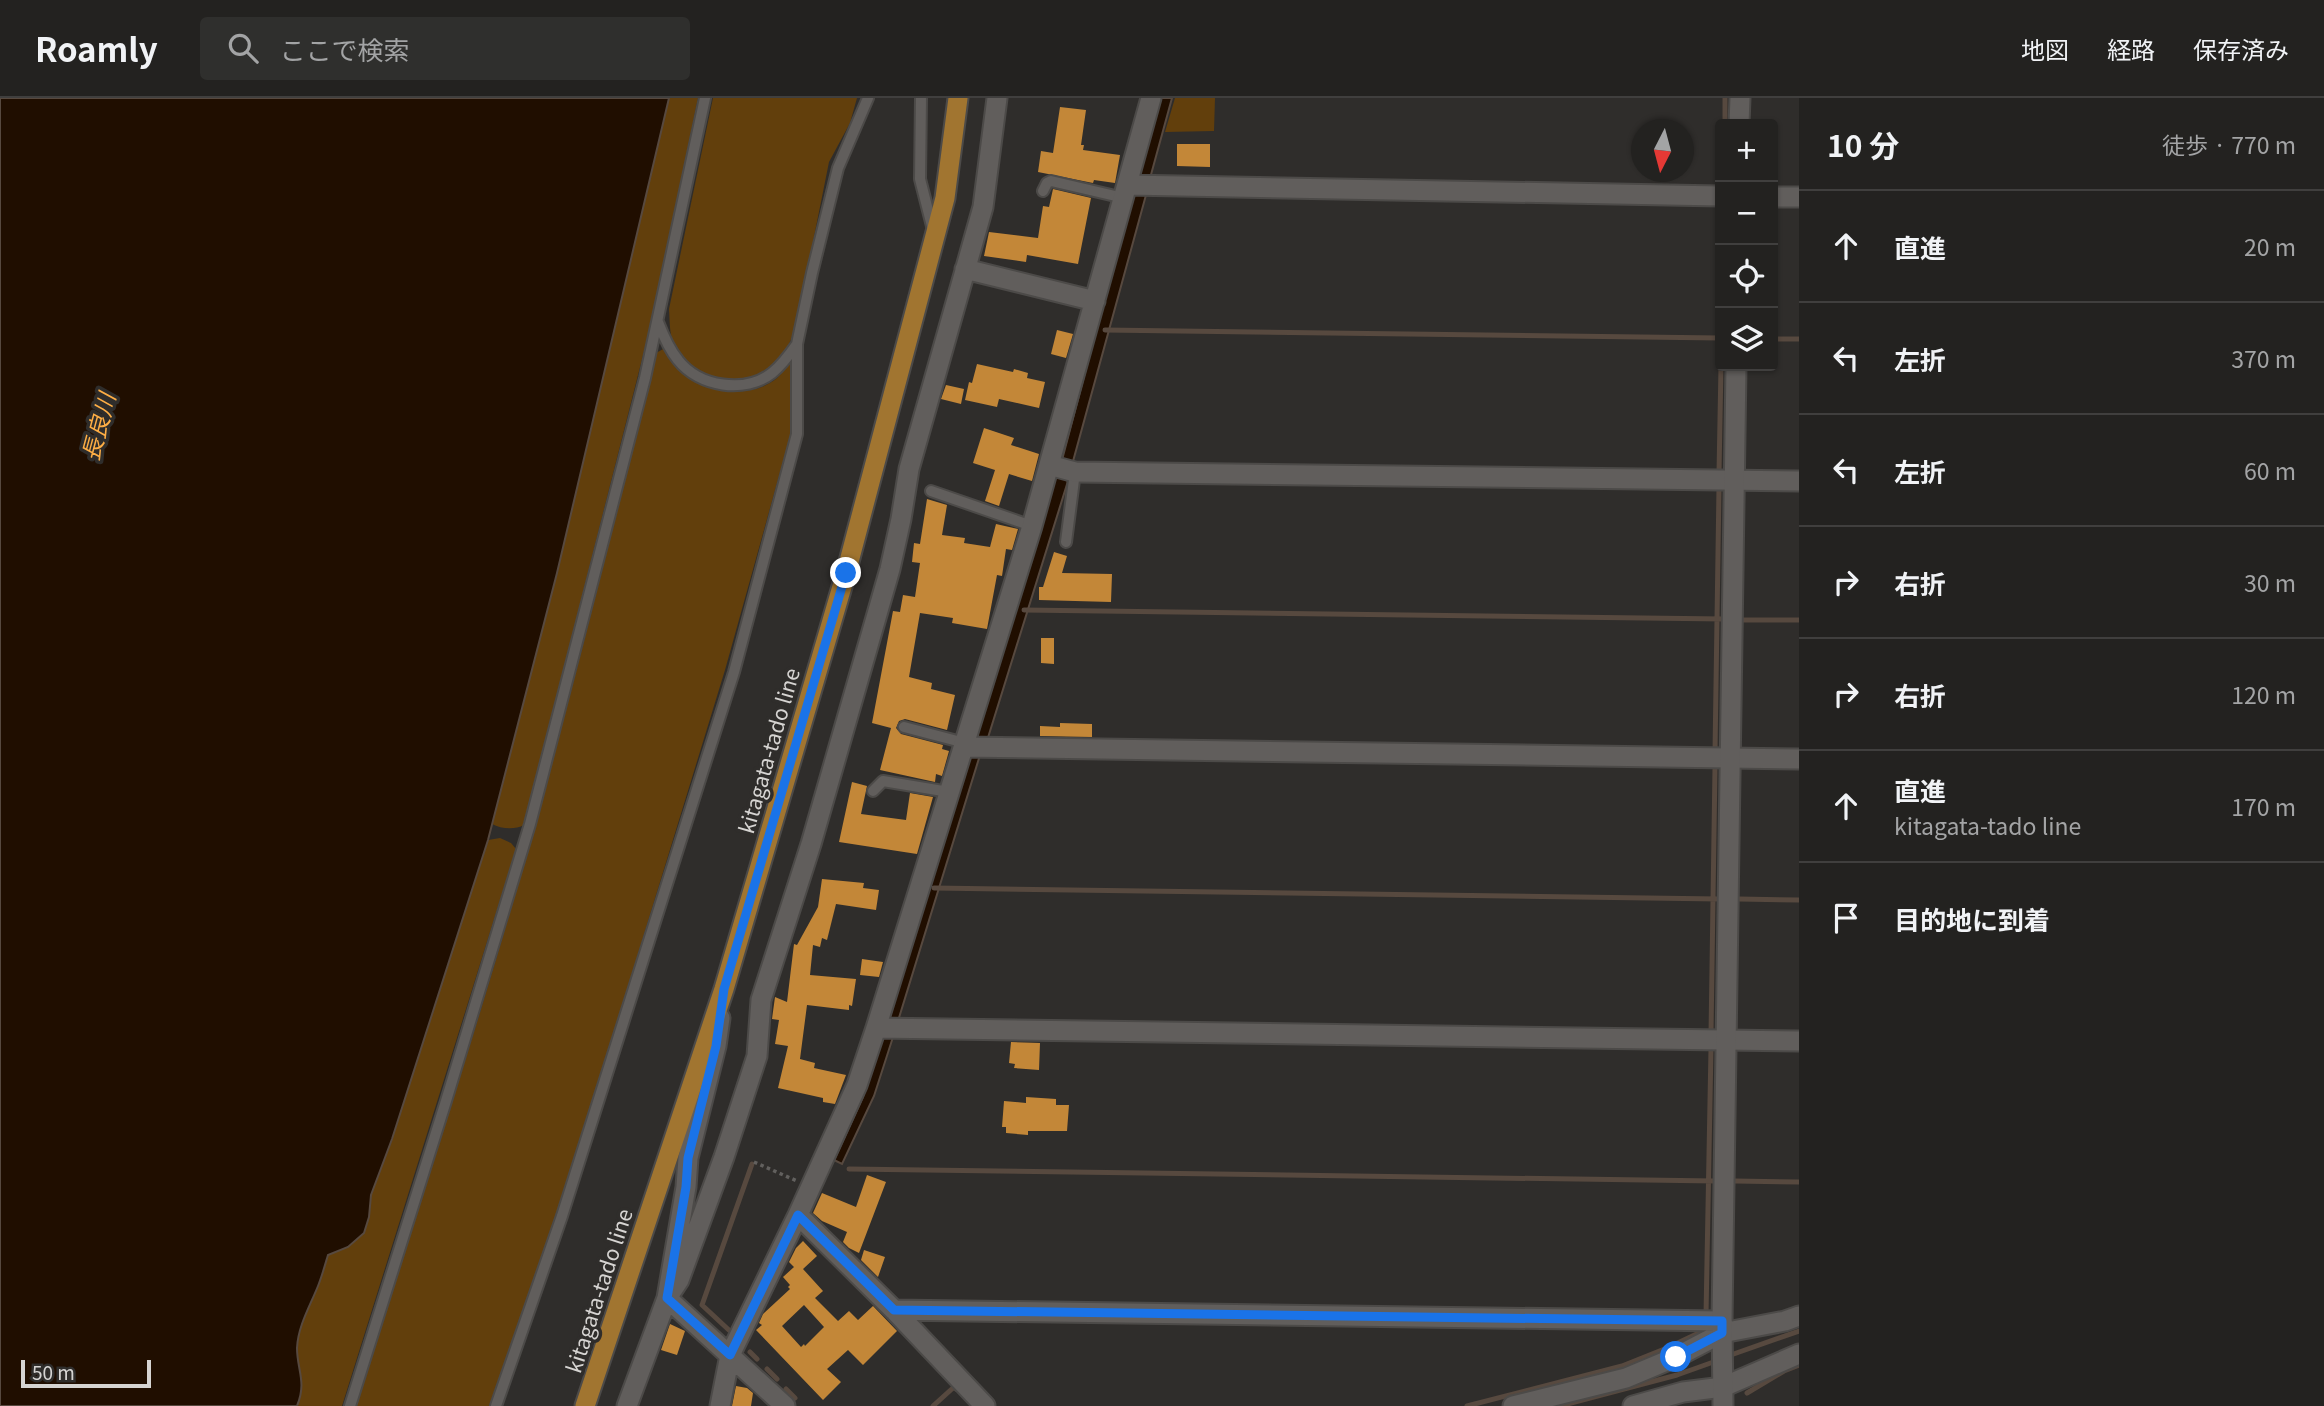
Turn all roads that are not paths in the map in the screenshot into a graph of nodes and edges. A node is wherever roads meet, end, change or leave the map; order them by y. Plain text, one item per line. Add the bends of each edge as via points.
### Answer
1 (705, 98) edge
2 (868, 98) edge
3 (921, 98) edge
4 (958, 98) edge
5 (997, 98) edge
6 (1151, 98) edge
7 (1740, 98) edge
8 (1739, 119) edge
9 (1043, 191) dead end
10 (1126, 192) junction
11 (1715, 196) edge
12 (1778, 197) edge
13 (1799, 197) edge
14 (934, 234) junction
15 (965, 269) junction
16 (1095, 301) junction
17 (658, 322) junction
18 (797, 344) junction
19 (1736, 371) edge
20 (1049, 465) junction
21 (1076, 471) junction
22 (1734, 480) junction
23 (1799, 481) edge
24 (931, 491) dead end
25 (1032, 526) junction
26 (1066, 542) dead end
27 (904, 727) dead end
28 (964, 745) junction
29 (1730, 758) junction
30 (1799, 759) edge
31 (873, 791) dead end
32 (949, 792) junction
33 (724, 989) junction
34 (876, 1028) junction
35 (1726, 1040) junction
36 (1799, 1041) edge
37 (798, 1215) junction
38 (667, 1298) junction
39 (1799, 1305) edge
40 (894, 1310) junction
41 (1799, 1316) edge
42 (1752, 1327) junction
43 (1722, 1331) junction
44 (1799, 1354) edge
45 (730, 1355) junction
46 (1723, 1392) edge
47 (350, 1406) edge
48 (496, 1406) edge
49 (585, 1406) edge
50 (627, 1406) edge
51 (720, 1406) edge
52 (785, 1406) edge
53 (985, 1406) edge
54 (1513, 1406) edge
55 (1633, 1406) edge

1 - 17 lane
2 - 18 lane via 838,168
3 - 14 lane via 920,179
4 - 14 main road, kitagata-tado line via 945,198
5 - 15 street via 983,207
6 - 10 street
7 - 8 street
9 - 10 lane via 1051,181
10 - 11 street
10 - 16 street
12 - 13 street
14 - 33 main road, kitagata-tado line via 846,573
15 - 16 street
15 - 38 street via 909,468 890,569 761,1000 757,1056 679,1280
16 - 20 street
17 - 18 lane via 678,361 722,386 771,374
17 - 47 lane via 530,824
18 - 48 lane via 797,434 734,672 562,1216
19 - 22 street
20 - 21 street
20 - 25 street
21 - 22 street
21 - 26 lane
22 - 23 street
22 - 29 street
24 - 25 lane
25 - 28 street
27 - 28 lane
28 - 29 street
28 - 32 street
29 - 30 street
29 - 35 street
31 - 32 lane via 883,781
32 - 34 street
33 - 38 street via 716,1046 688,1158
33 - 49 main road, kitagata-tado line
34 - 35 street
34 - 37 street via 857,1085
35 - 36 street
35 - 43 street
37 - 40 street
37 - 45 street
38 - 45 street
38 - 50 street
39 - 42 street
40 - 43 street
40 - 53 street
41 - 42 street
42 - 43 street
43 - 46 street
43 - 54 street via 1626,1378
44 - 46 street
45 - 51 street
45 - 52 street
46 - 55 street via 1683,1392

